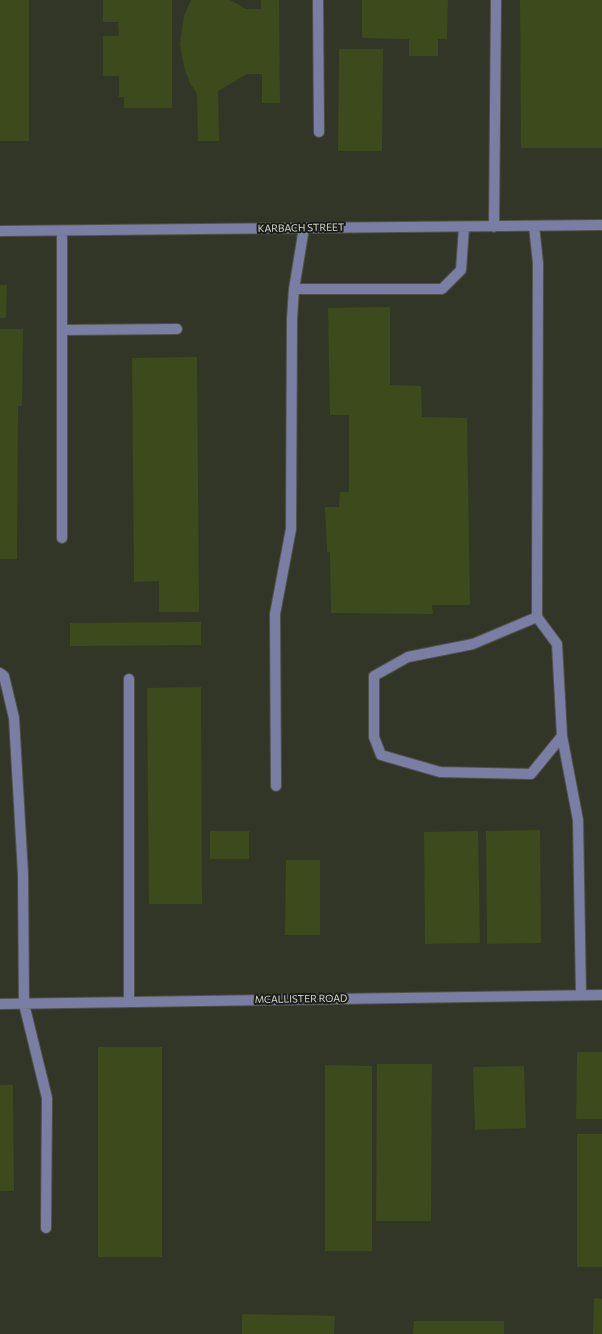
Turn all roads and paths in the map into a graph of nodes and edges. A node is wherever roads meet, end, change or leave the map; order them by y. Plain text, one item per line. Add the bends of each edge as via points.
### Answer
1 (318, 0) edge
2 (496, 0) edge
3 (319, 132) dead end
4 (602, 225) edge
5 (494, 226) junction
6 (534, 226) junction
7 (464, 227) junction
8 (304, 228) junction
9 (62, 231) junction
10 (0, 232) edge
11 (294, 289) junction
12 (177, 329) dead end
13 (62, 330) junction
14 (62, 538) dead end
15 (537, 617) junction
16 (0, 673) edge
17 (129, 679) dead end
18 (562, 736) junction
19 (276, 786) dead end
20 (581, 995) junction
21 (602, 995) edge
22 (129, 1002) junction
23 (0, 1004) edge
24 (24, 1004) junction
25 (46, 1228) dead end

1 - 3 street
2 - 5 street
4 - 6 street, KARBACH STREET
5 - 6 street, KARBACH STREET
5 - 7 street, KARBACH STREET
6 - 15 street via 538,263
7 - 8 street, KARBACH STREET
7 - 11 street via 462,270 442,289
8 - 9 street, KARBACH STREET
8 - 11 street
9 - 10 street, KARBACH STREET
9 - 13 street
11 - 19 street via 291,529 275,614
12 - 13 street
13 - 14 street
15 - 18 street via 557,644
15 - 18 street via 473,644 408,657 374,676 374,737 381,755 440,772 530,774
16 - 24 street via 4,676 14,718 23,874
17 - 22 street
18 - 20 street via 578,820
20 - 21 street, MCALLISTER ROAD
20 - 22 street, MCALLISTER ROAD
22 - 24 street, MCALLISTER ROAD
23 - 24 street, MCALLISTER ROAD
24 - 25 street via 47,1098

